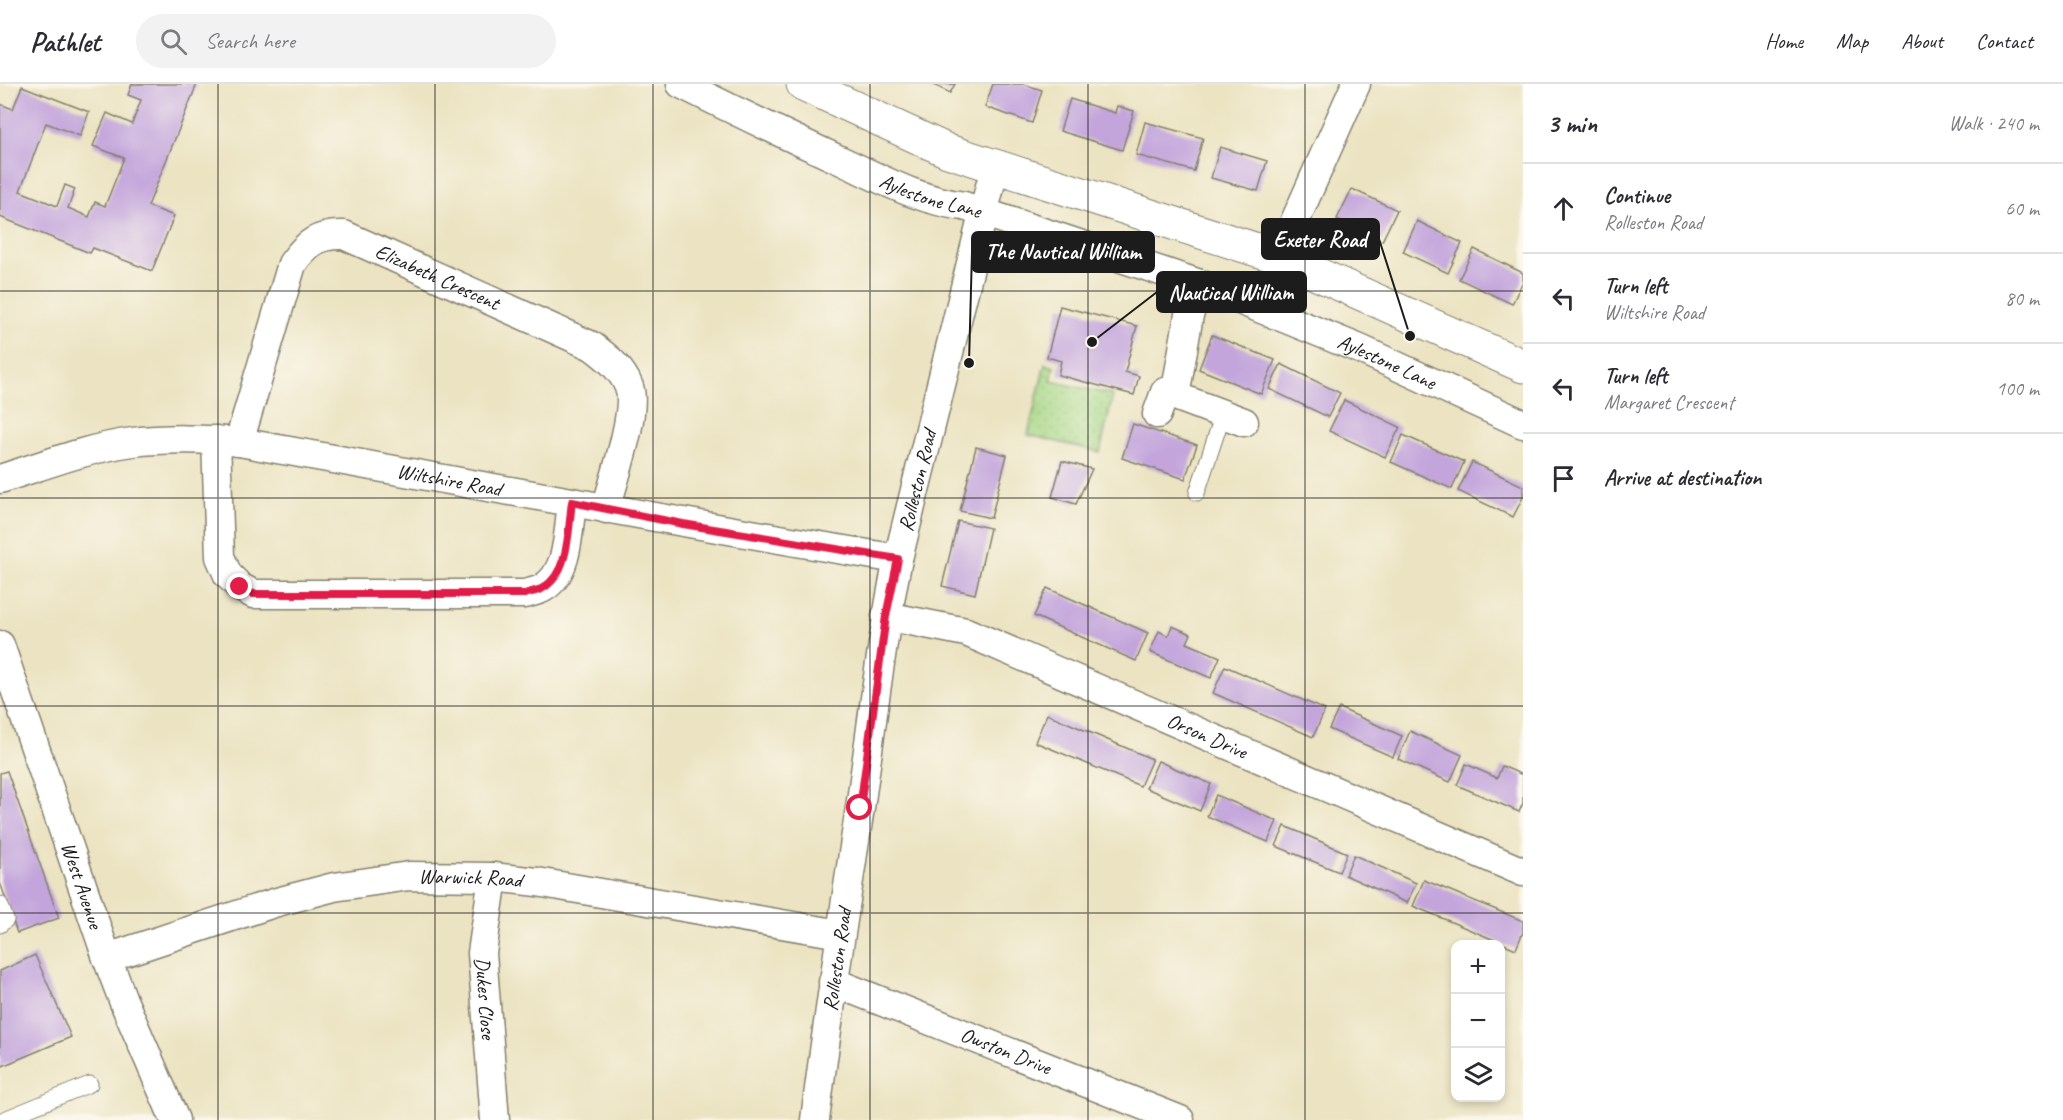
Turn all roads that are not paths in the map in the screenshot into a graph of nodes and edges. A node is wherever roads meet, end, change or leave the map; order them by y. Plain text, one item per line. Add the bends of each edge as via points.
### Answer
1 (681, 84) edge
2 (803, 84) edge
3 (1356, 84) edge
4 (995, 166) junction
5 (983, 214) junction
6 (1279, 257) junction
7 (1200, 284) junction
8 (1523, 366) edge
9 (1233, 418) joint
10 (1523, 424) edge
11 (228, 441) junction
12 (0, 479) edge
13 (1197, 493) dead end
14 (572, 502) junction
15 (606, 509) junction
16 (898, 559) junction
17 (886, 616) junction
18 (0, 645) edge
19 (1523, 872) edge
20 (493, 877) junction
21 (0, 904) edge
22 (0, 925) edge
23 (840, 934) junction
24 (107, 958) junction
25 (833, 982) junction
26 (90, 1084) dead end
27 (166, 1117) edge
28 (2, 1120) edge
29 (495, 1120) edge
30 (815, 1120) edge
31 (1180, 1120) edge

1 - 5 street, Aylestone Lane via 912,193
2 - 4 main road via 948,151
3 - 6 street
4 - 5 street, Rolleston Road
4 - 6 main road
5 - 7 street, Aylestone Lane
5 - 16 street, Rolleston Road
6 - 8 main road
7 - 9 street via 1166,405
7 - 10 street, Aylestone Lane via 1360,349
9 - 13 lane
11 - 12 street, Wiltshire Road via 135,441
11 - 14 street, Wiltshire Road
11 - 14 street, Elizabeth Crescent via 220,557 228,575 253,594 525,594 544,587 562,564
11 - 15 street, Elizabeth Crescent via 292,264 302,249 315,240 329,234 344,235 592,346 608,357 629,388 632,407
14 - 15 street, Wiltshire Road
15 - 16 street, Wiltshire Road
16 - 17 street, Rolleston Road
17 - 19 street, Orson Drive via 966,632
17 - 23 street, Rolleston Road
18 - 24 street, West Avenue
20 - 23 street, Warwick Road
20 - 24 street, Warwick Road via 409,876 334,887
20 - 29 street, Dukes Close via 482,953
21 - 22 lane via 6,920
23 - 25 street, Rolleston Road
24 - 27 street, West Avenue
25 - 30 street, Rolleston Road
25 - 31 street, Owston Drive
26 - 28 lane

